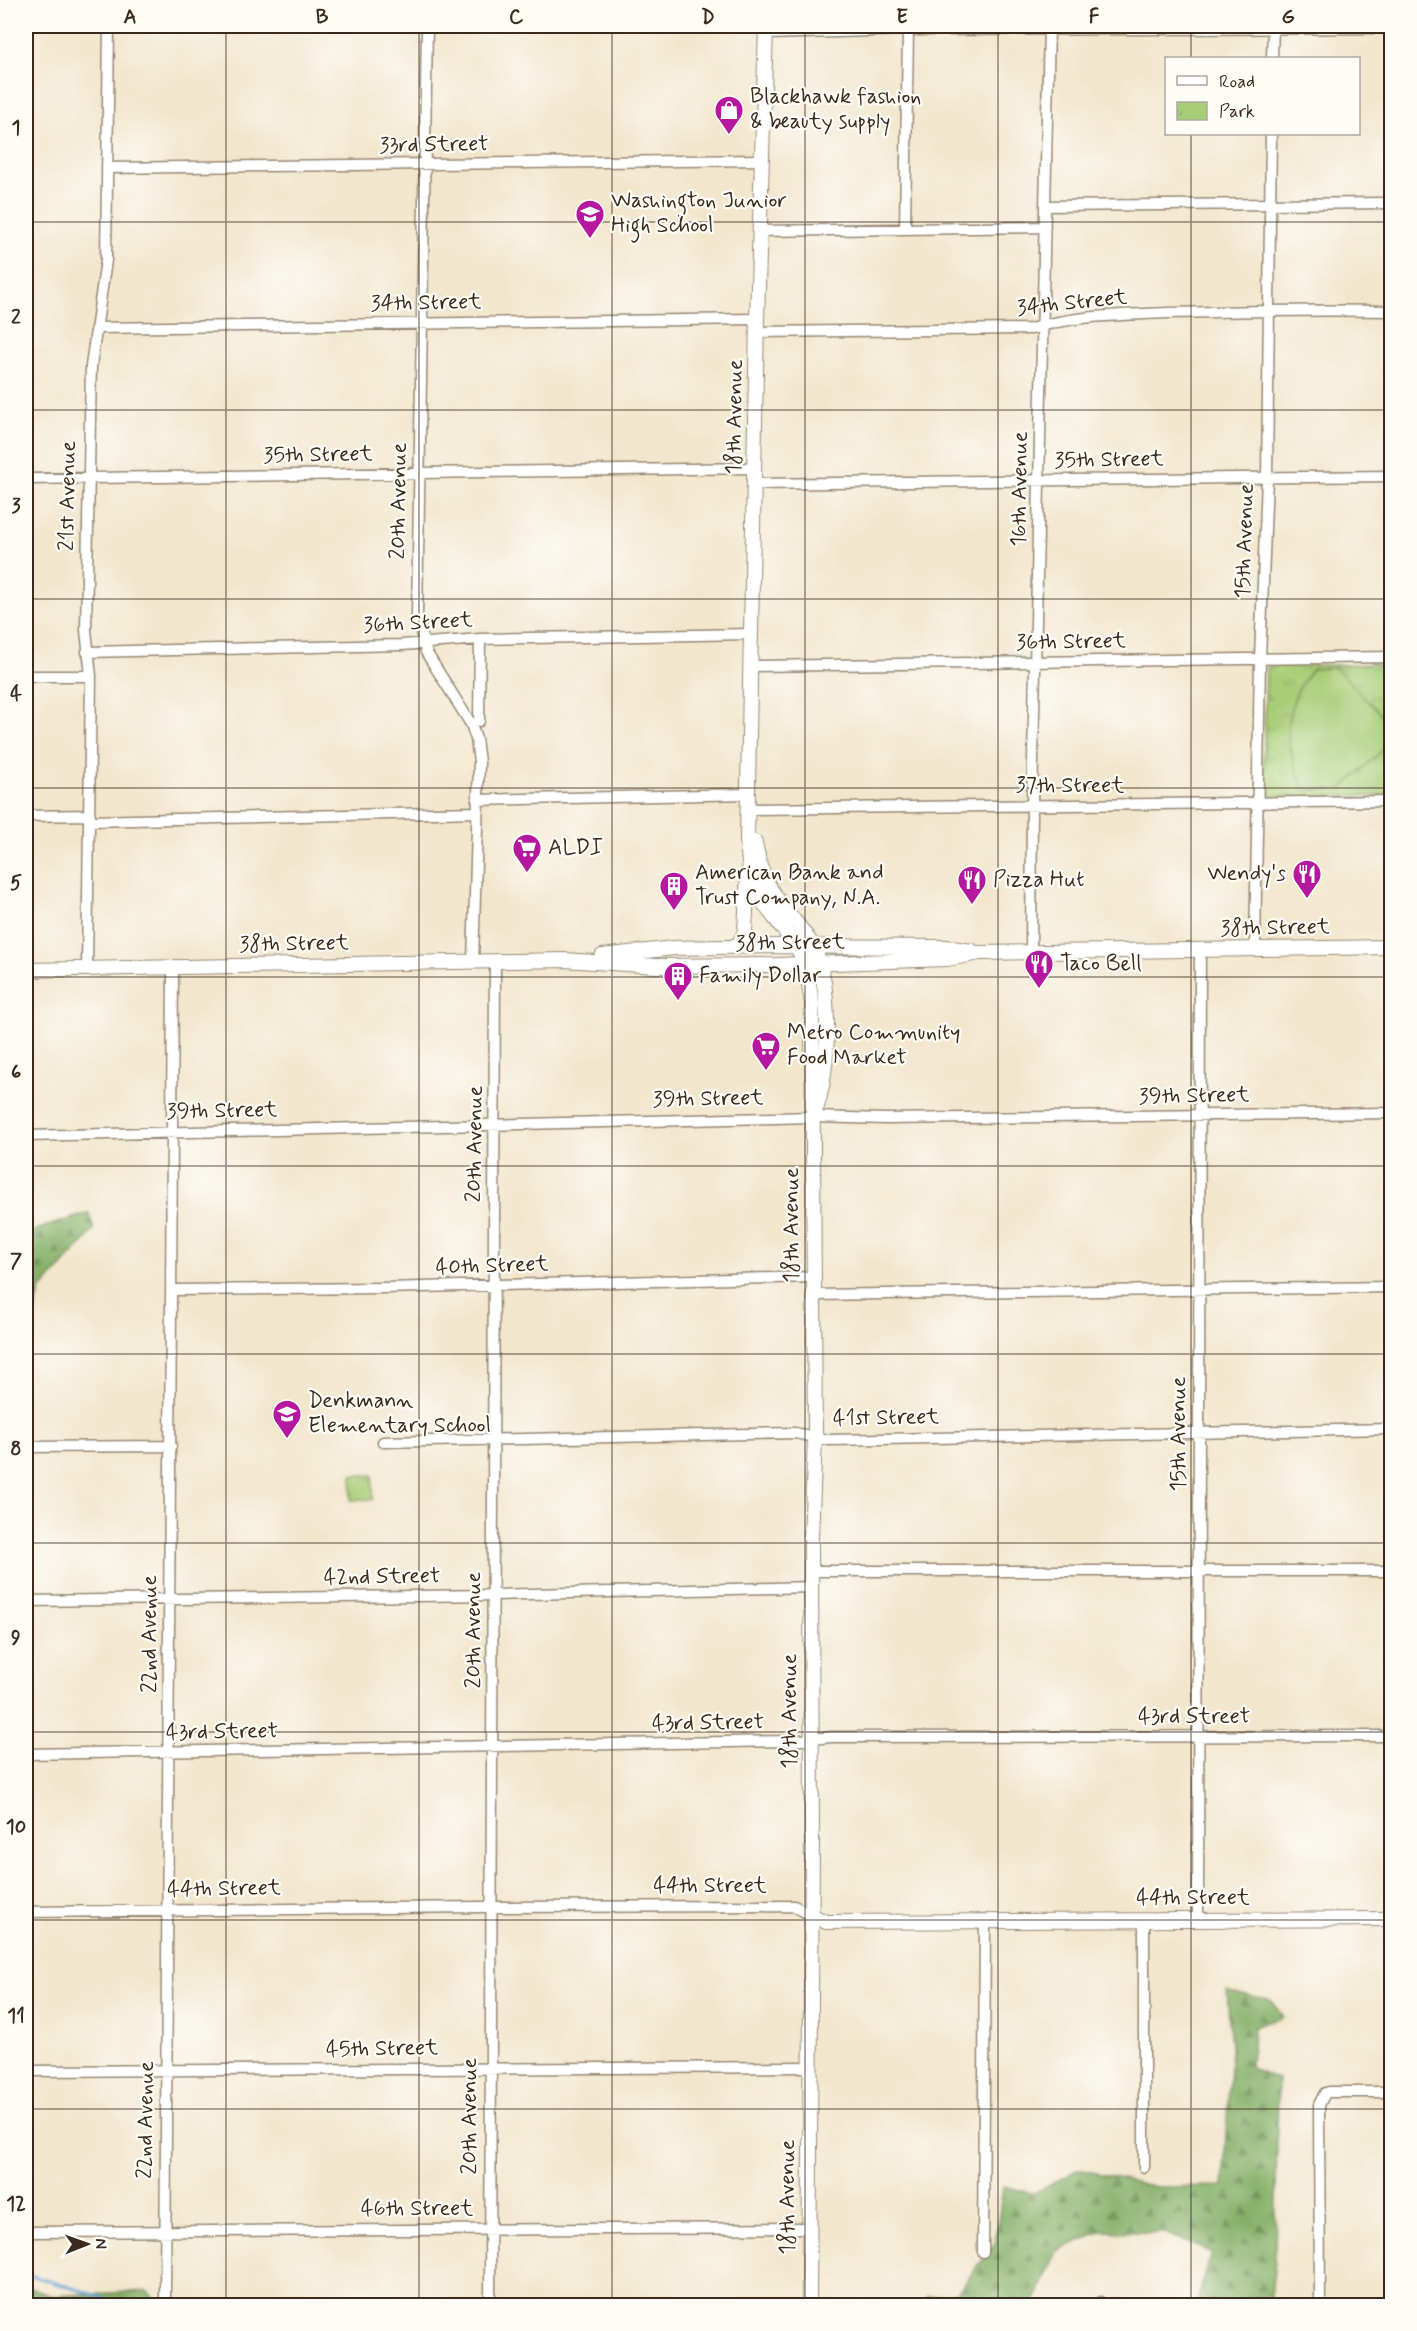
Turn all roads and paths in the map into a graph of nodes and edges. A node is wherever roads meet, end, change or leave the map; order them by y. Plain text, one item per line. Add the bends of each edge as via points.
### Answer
1 (110, 26) edge
2 (427, 26) edge
3 (1049, 27) edge
4 (1273, 27) edge
5 (1392, 28) edge
6 (766, 30) edge
7 (908, 30) junction
8 (1272, 57) edge
9 (1271, 135) edge
10 (761, 160) junction
11 (424, 164) junction
12 (106, 168) junction
13 (1392, 203) edge
14 (1270, 204) junction
15 (1046, 206) junction
16 (1045, 227) junction
17 (905, 229) junction
18 (760, 231) junction
19 (1268, 310) junction
20 (1392, 311) edge
21 (422, 323) junction
22 (757, 325) junction
23 (1043, 325) junction
24 (96, 328) junction
25 (755, 468) junction
26 (420, 472) junction
27 (1392, 476) edge
28 (89, 478) junction
29 (1267, 478) junction
30 (26, 479) edge
31 (1040, 480) junction
32 (754, 484) junction
33 (751, 633) junction
34 (480, 639) junction
35 (423, 644) junction
36 (87, 652) junction
37 (1392, 657) edge
38 (1260, 659) junction
39 (1036, 662) junction
40 (750, 666) junction
41 (26, 676) edge
42 (91, 676) junction
43 (479, 721) dead end
44 (749, 794) junction
45 (477, 800) junction
46 (1392, 801) edge
47 (1258, 804) junction
48 (1032, 805) junction
49 (749, 809) junction
50 (477, 812) junction
51 (26, 816) edge
52 (90, 818) junction
53 (749, 863) junction
54 (796, 946) junction
55 (813, 946) junction
56 (730, 947) junction
57 (1392, 947) edge
58 (1256, 949) junction
59 (1200, 950) junction
60 (980, 953) junction
61 (1031, 953) junction
62 (564, 960) junction
63 (473, 961) junction
64 (495, 961) junction
65 (813, 964) junction
66 (172, 968) junction
67 (87, 969) junction
68 (26, 970) edge
69 (1392, 1113) edge
70 (1199, 1115) junction
71 (813, 1117) junction
72 (495, 1124) junction
73 (172, 1132) junction
74 (26, 1136) edge
75 (813, 1277) junction
76 (493, 1285) junction
77 (1392, 1287) edge
78 (1198, 1289) junction
79 (172, 1290) junction
80 (813, 1295) junction
81 (1392, 1429) edge
82 (1198, 1433) junction
83 (815, 1438) junction
84 (493, 1441) junction
85 (383, 1442) dead end
86 (171, 1446) junction
87 (26, 1447) edge
88 (812, 1571) junction
89 (1200, 1571) junction
90 (1392, 1571) edge
91 (812, 1587) junction
92 (493, 1595) junction
93 (170, 1599) junction
94 (26, 1601) edge
95 (1198, 1736) junction
96 (1392, 1736) edge
97 (812, 1739) junction
98 (493, 1747) junction
99 (169, 1752) junction
100 (26, 1754) edge
101 (492, 1908) junction
102 (167, 1911) junction
103 (26, 1912) edge
104 (811, 1915) junction
105 (1198, 1919) junction
106 (1392, 1919) edge
107 (985, 1920) junction
108 (1144, 1920) junction
109 (490, 2067) junction
110 (810, 2067) junction
111 (167, 2070) junction
112 (26, 2071) edge
113 (1392, 2092) edge
114 (1144, 2167) dead end
115 (809, 2228) junction
116 (490, 2229) junction
117 (165, 2231) junction
118 (26, 2232) edge
119 (983, 2252) dead end
120 (490, 2300) dead end
121 (165, 2301) dead end
122 (809, 2306) edge
123 (1320, 2306) edge

1 - 12 street, 21st Avenue
2 - 11 street, 20th Avenue
3 - 4 street
3 - 7 street
3 - 15 street, 16th Avenue
4 - 5 street
4 - 8 street
6 - 7 street
6 - 10 street, 18th Avenue
7 - 17 street
9 - 14 street, 15th Avenue
10 - 11 street, 33rd Street
10 - 18 street, 18th Avenue
11 - 12 street, 33rd Street
11 - 21 street, 20th Avenue
12 - 24 street, 21st Avenue via 106,260
13 - 14 street
14 - 15 street
14 - 19 street, 15th Avenue
15 - 16 street, 16th Avenue
16 - 17 street
16 - 23 street, 16th Avenue
17 - 18 street
18 - 22 street, 18th Avenue
19 - 20 street, 34th Street
19 - 23 street, 34th Street via 1131,315
19 - 29 street, 15th Avenue
21 - 22 street, 34th Street
21 - 24 street, 34th Street
21 - 26 street, 20th Avenue
22 - 23 street, 34th Street via 1031,329
22 - 25 street, 18th Avenue
23 - 31 street, 16th Avenue
24 - 28 street, 21st Avenue via 91,366
25 - 26 street, 35th Street
25 - 32 street, 18th Avenue
26 - 28 street, 35th Street
26 - 35 street, 20th Avenue via 417,616
27 - 29 street, 35th Street
28 - 30 street, 35th Street
28 - 36 street, 21st Avenue
29 - 31 street, 35th Street
29 - 38 street, 15th Avenue
31 - 32 street, 35th Street
31 - 39 street, 16th Avenue
32 - 33 street, 18th Avenue
33 - 34 street, 36th Street
33 - 40 street, 18th Avenue
34 - 35 street, 36th Street
34 - 43 street
35 - 36 street, 36th Street
35 - 45 street, 20th Avenue via 474,732
36 - 42 street, 21st Avenue
37 - 38 street, 36th Street
38 - 39 street, 36th Street
38 - 47 street, 15th Avenue
39 - 40 street, 36th Street
39 - 48 street, 16th Avenue
40 - 44 street, 18th Avenue
41 - 42 street
42 - 52 street, 21st Avenue
44 - 45 street
44 - 49 street, 18th Avenue
45 - 50 street, 20th Avenue
46 - 47 street, 37th Street
47 - 48 street, 37th Street
47 - 58 street, 15th Avenue
48 - 49 street, 37th Street
48 - 61 street, 16th Avenue
49 - 53 street, 18th Avenue
49 - 55 street, 18th Avenue via 767,883
50 - 52 street
50 - 63 street, 20th Avenue
51 - 52 street
52 - 67 street, 21st Avenue
53 - 54 street, 18th Avenue via 758,896
53 - 56 street via 745,931 739,944
54 - 55 street, 38th Street
54 - 56 street, 38th Street
54 - 65 street, 18th Avenue
55 - 60 street, 38th Street via 946,947
55 - 65 street, 18th Avenue
56 - 62 street, 38th Street via 674,948
57 - 58 street, 38th Street
58 - 59 street, 38th Street
59 - 61 street, 38th Street
59 - 70 street, 15th Avenue
60 - 61 street, 38th Street
60 - 65 street, 38th Street via 947,959
62 - 64 street, 38th Street
62 - 65 street, 38th Street via 656,966
63 - 64 street, 38th Street
63 - 66 street, 38th Street
64 - 72 street, 20th Avenue
65 - 71 street, 18th Avenue via 825,988 826,1059 822,1096
66 - 67 street, 38th Street
66 - 73 street, 22nd Avenue
67 - 68 street, 38th Street
69 - 70 street, 39th Street
70 - 71 street, 39th Street
70 - 78 street, 15th Avenue
71 - 72 street, 39th Street
71 - 75 street, 18th Avenue
72 - 73 street, 39th Street
72 - 76 street, 20th Avenue
73 - 74 street, 39th Street
73 - 79 street, 22nd Avenue
75 - 76 street, 40th Street
75 - 80 street, 18th Avenue
76 - 79 street, 40th Street
76 - 84 street, 20th Avenue
77 - 78 street
78 - 80 street
78 - 82 street, 15th Avenue
79 - 86 street, 22nd Avenue
80 - 83 street, 18th Avenue
81 - 82 street, 41st Street
82 - 83 street, 41st Street
82 - 89 street, 15th Avenue
83 - 84 street, 41st Street via 795,1433
83 - 88 street, 18th Avenue
84 - 85 street, 41st Street
84 - 92 street, 20th Avenue
86 - 87 street
86 - 93 street, 22nd Avenue
88 - 89 street
88 - 91 street, 18th Avenue
89 - 90 street
89 - 95 street, 15th Avenue
91 - 92 street, 42nd Street
91 - 97 street, 18th Avenue
92 - 93 street, 42nd Street
92 - 98 street, 20th Avenue
93 - 94 street, 42nd Street
93 - 99 street, 22nd Avenue
95 - 96 street, 43rd Street
95 - 97 street, 43rd Street
95 - 105 street, 15th Avenue
97 - 98 street, 43rd Street
97 - 104 street, 18th Avenue
98 - 99 street, 43rd Street
98 - 101 street, 20th Avenue
99 - 100 street, 43rd Street
99 - 102 street, 22nd Avenue
101 - 102 street, 44th Street
101 - 104 street, 44th Street via 794,1906
101 - 109 street, 20th Avenue
102 - 103 street, 44th Street
102 - 111 street, 22nd Avenue
104 - 107 street, 44th Street via 826,1922
104 - 110 street, 18th Avenue
105 - 106 street, 44th Street
105 - 108 street, 44th Street
107 - 108 street, 44th Street
107 - 119 street
108 - 114 street
109 - 110 street, 45th Street
109 - 111 street, 45th Street
109 - 116 street, 20th Avenue
110 - 115 street, 18th Avenue
111 - 112 street, 45th Street
111 - 117 street, 22nd Avenue
113 - 123 street via 1329,2092 1319,2105
115 - 116 street, 46th Street
115 - 122 street, 18th Avenue
116 - 117 street, 46th Street
116 - 120 street, 20th Avenue
117 - 118 street, 46th Street
117 - 121 street, 22nd Avenue

